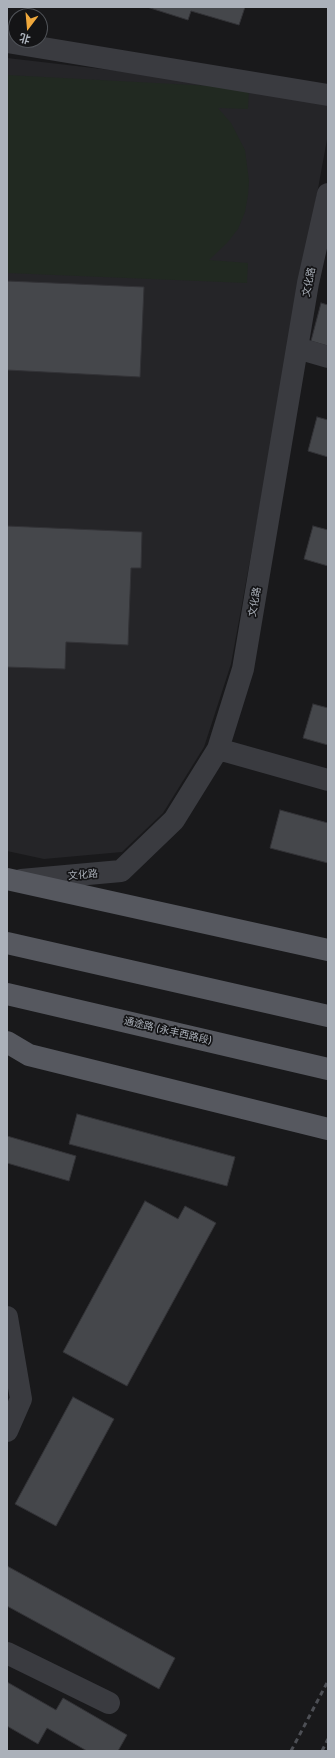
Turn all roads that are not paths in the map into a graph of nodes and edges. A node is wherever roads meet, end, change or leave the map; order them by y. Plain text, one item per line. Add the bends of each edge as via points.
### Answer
1 (7, 42) edge
2 (328, 95) edge
3 (328, 194) edge
4 (297, 348) junction
5 (328, 357) edge
6 (218, 749) junction
7 (328, 780) edge
8 (12, 879) edge
9 (7, 943) edge
10 (328, 950) edge
11 (7, 994) edge
12 (328, 1016) edge
13 (7, 1042) edge
14 (328, 1069) edge
15 (328, 1129) edge
16 (7, 1317) edge
17 (7, 1431) edge
18 (7, 1653) edge
19 (109, 1703) dead end

1 - 2 street
3 - 4 street, 文化路 via 308,283
4 - 5 street
4 - 6 street, 文化路 via 243,669
6 - 7 street
6 - 8 street, 文化路 via 174,820 121,871
8 - 10 main road
9 - 12 main road
11 - 14 main road, 通途路 (永丰西路段)
13 - 15 main road via 28,1054
16 - 17 street via 21,1399
18 - 19 street

